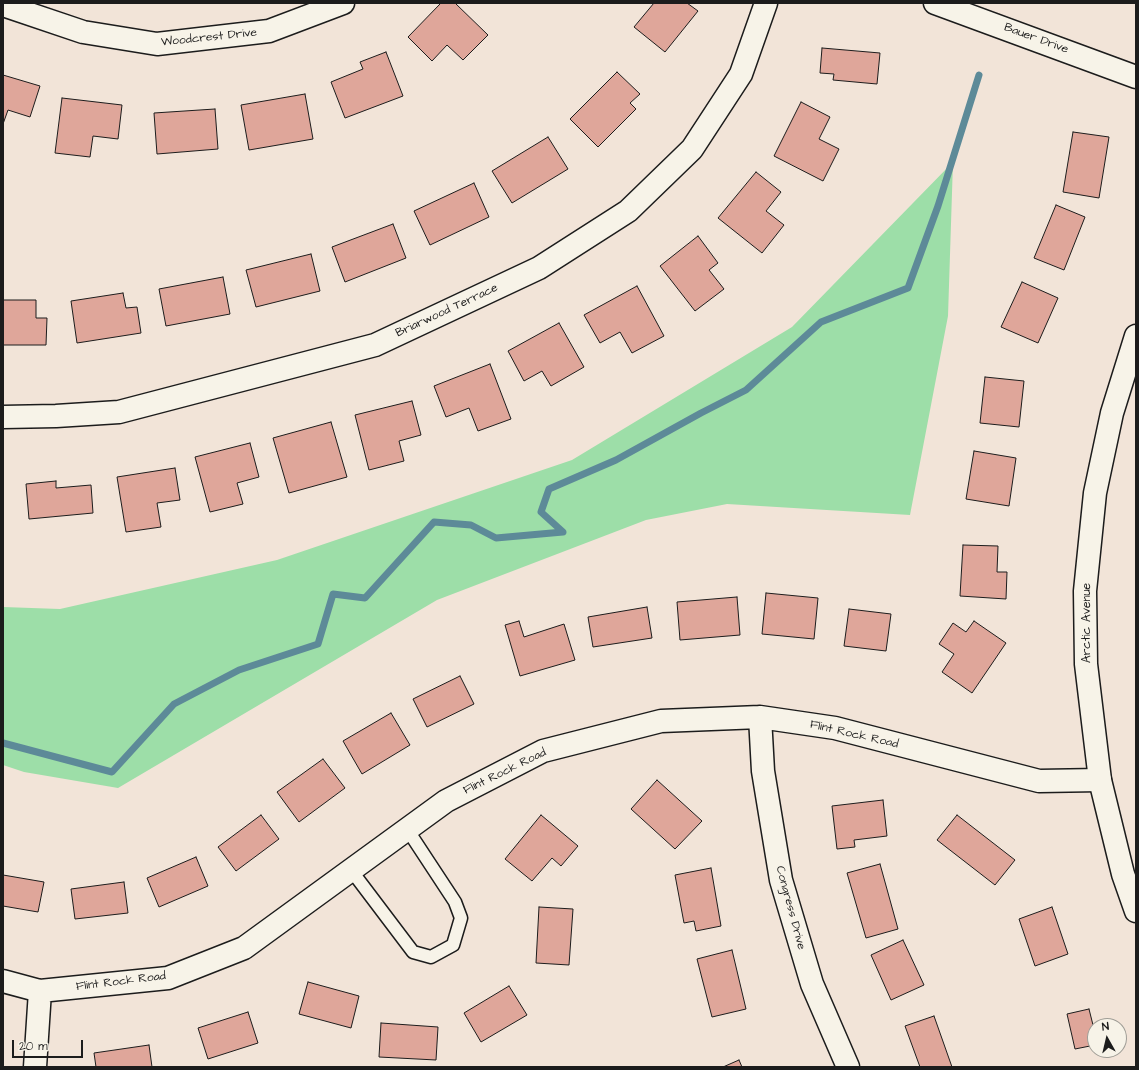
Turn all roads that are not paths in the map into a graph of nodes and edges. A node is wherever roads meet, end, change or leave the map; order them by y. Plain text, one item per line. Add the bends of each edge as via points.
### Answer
1 (343, 3) edge
2 (766, 3) edge
3 (935, 3) edge
4 (3, 5) edge
5 (1136, 76) edge
6 (1136, 336) edge
7 (3, 416) edge
8 (760, 717) junction
9 (1100, 780) junction
10 (407, 830) junction
11 (351, 870) junction
12 (1136, 911) edge
13 (3, 981) edge
14 (40, 992) junction
15 (35, 1067) edge
16 (848, 1067) edge

1 - 4 street, Woodcrest Drive via 269,31 158,44 83,32
2 - 7 street, Briarwood Terrace via 741,74 692,149 628,211 539,268 375,345 119,412
3 - 5 street, Bauer Drive
6 - 9 street, Arctic Avenue via 1112,413 1095,493 1085,591 1086,664
8 - 9 street, Flint Rock Road via 835,728 1039,781
8 - 10 street, Flint Rock Road via 662,720 543,751 446,801
8 - 16 street, Congress Drive via 763,771 781,880 812,984
9 - 12 street, Arctic Avenue via 1123,874
10 - 11 street, Flint Rock Road
10 - 11 lane via 455,902 461,918 454,944 431,957 413,952
11 - 14 street, Flint Rock Road via 244,948 168,978
13 - 14 street, Flint Rock Road
14 - 15 street

